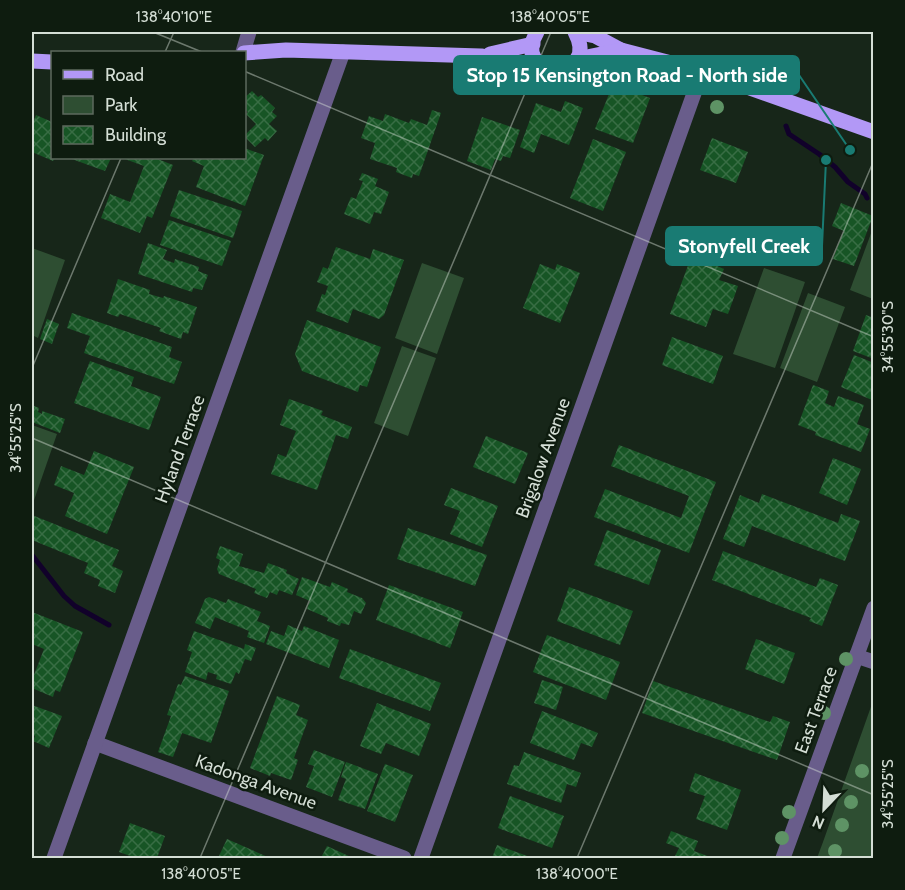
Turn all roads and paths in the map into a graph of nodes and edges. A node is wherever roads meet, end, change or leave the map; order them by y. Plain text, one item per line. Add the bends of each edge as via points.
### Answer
1 (249, 32) edge
2 (575, 32) edge
3 (535, 38) edge
4 (621, 50) junction
5 (244, 51) edge
6 (343, 52) junction
7 (246, 53) edge
8 (481, 56) junction
9 (577, 59) junction
10 (32, 61) edge
11 (51, 62) edge
12 (544, 67) junction
13 (702, 71) junction
14 (873, 132) edge
15 (873, 608) edge
16 (856, 656) junction
17 (873, 662) edge
18 (95, 743) junction
19 (54, 858) edge
20 (404, 858) edge
21 (421, 858) edge
22 (783, 858) edge

1 - 5 street
2 - 4 main road via 595,36
2 - 9 main road via 579,40
3 - 8 main road
3 - 12 main road via 533,54
4 - 9 main road
4 - 13 main road
6 - 7 main road
6 - 8 main road
6 - 18 street, Hyland Terrace
8 - 12 main road
9 - 12 main road via 560,70
10 - 11 main road
13 - 14 main road
13 - 21 street, Brigalow Avenue
15 - 16 street, East Terrace
16 - 17 street
16 - 22 street, East Terrace
18 - 19 street, Hyland Terrace
18 - 20 street, Kadonga Avenue

